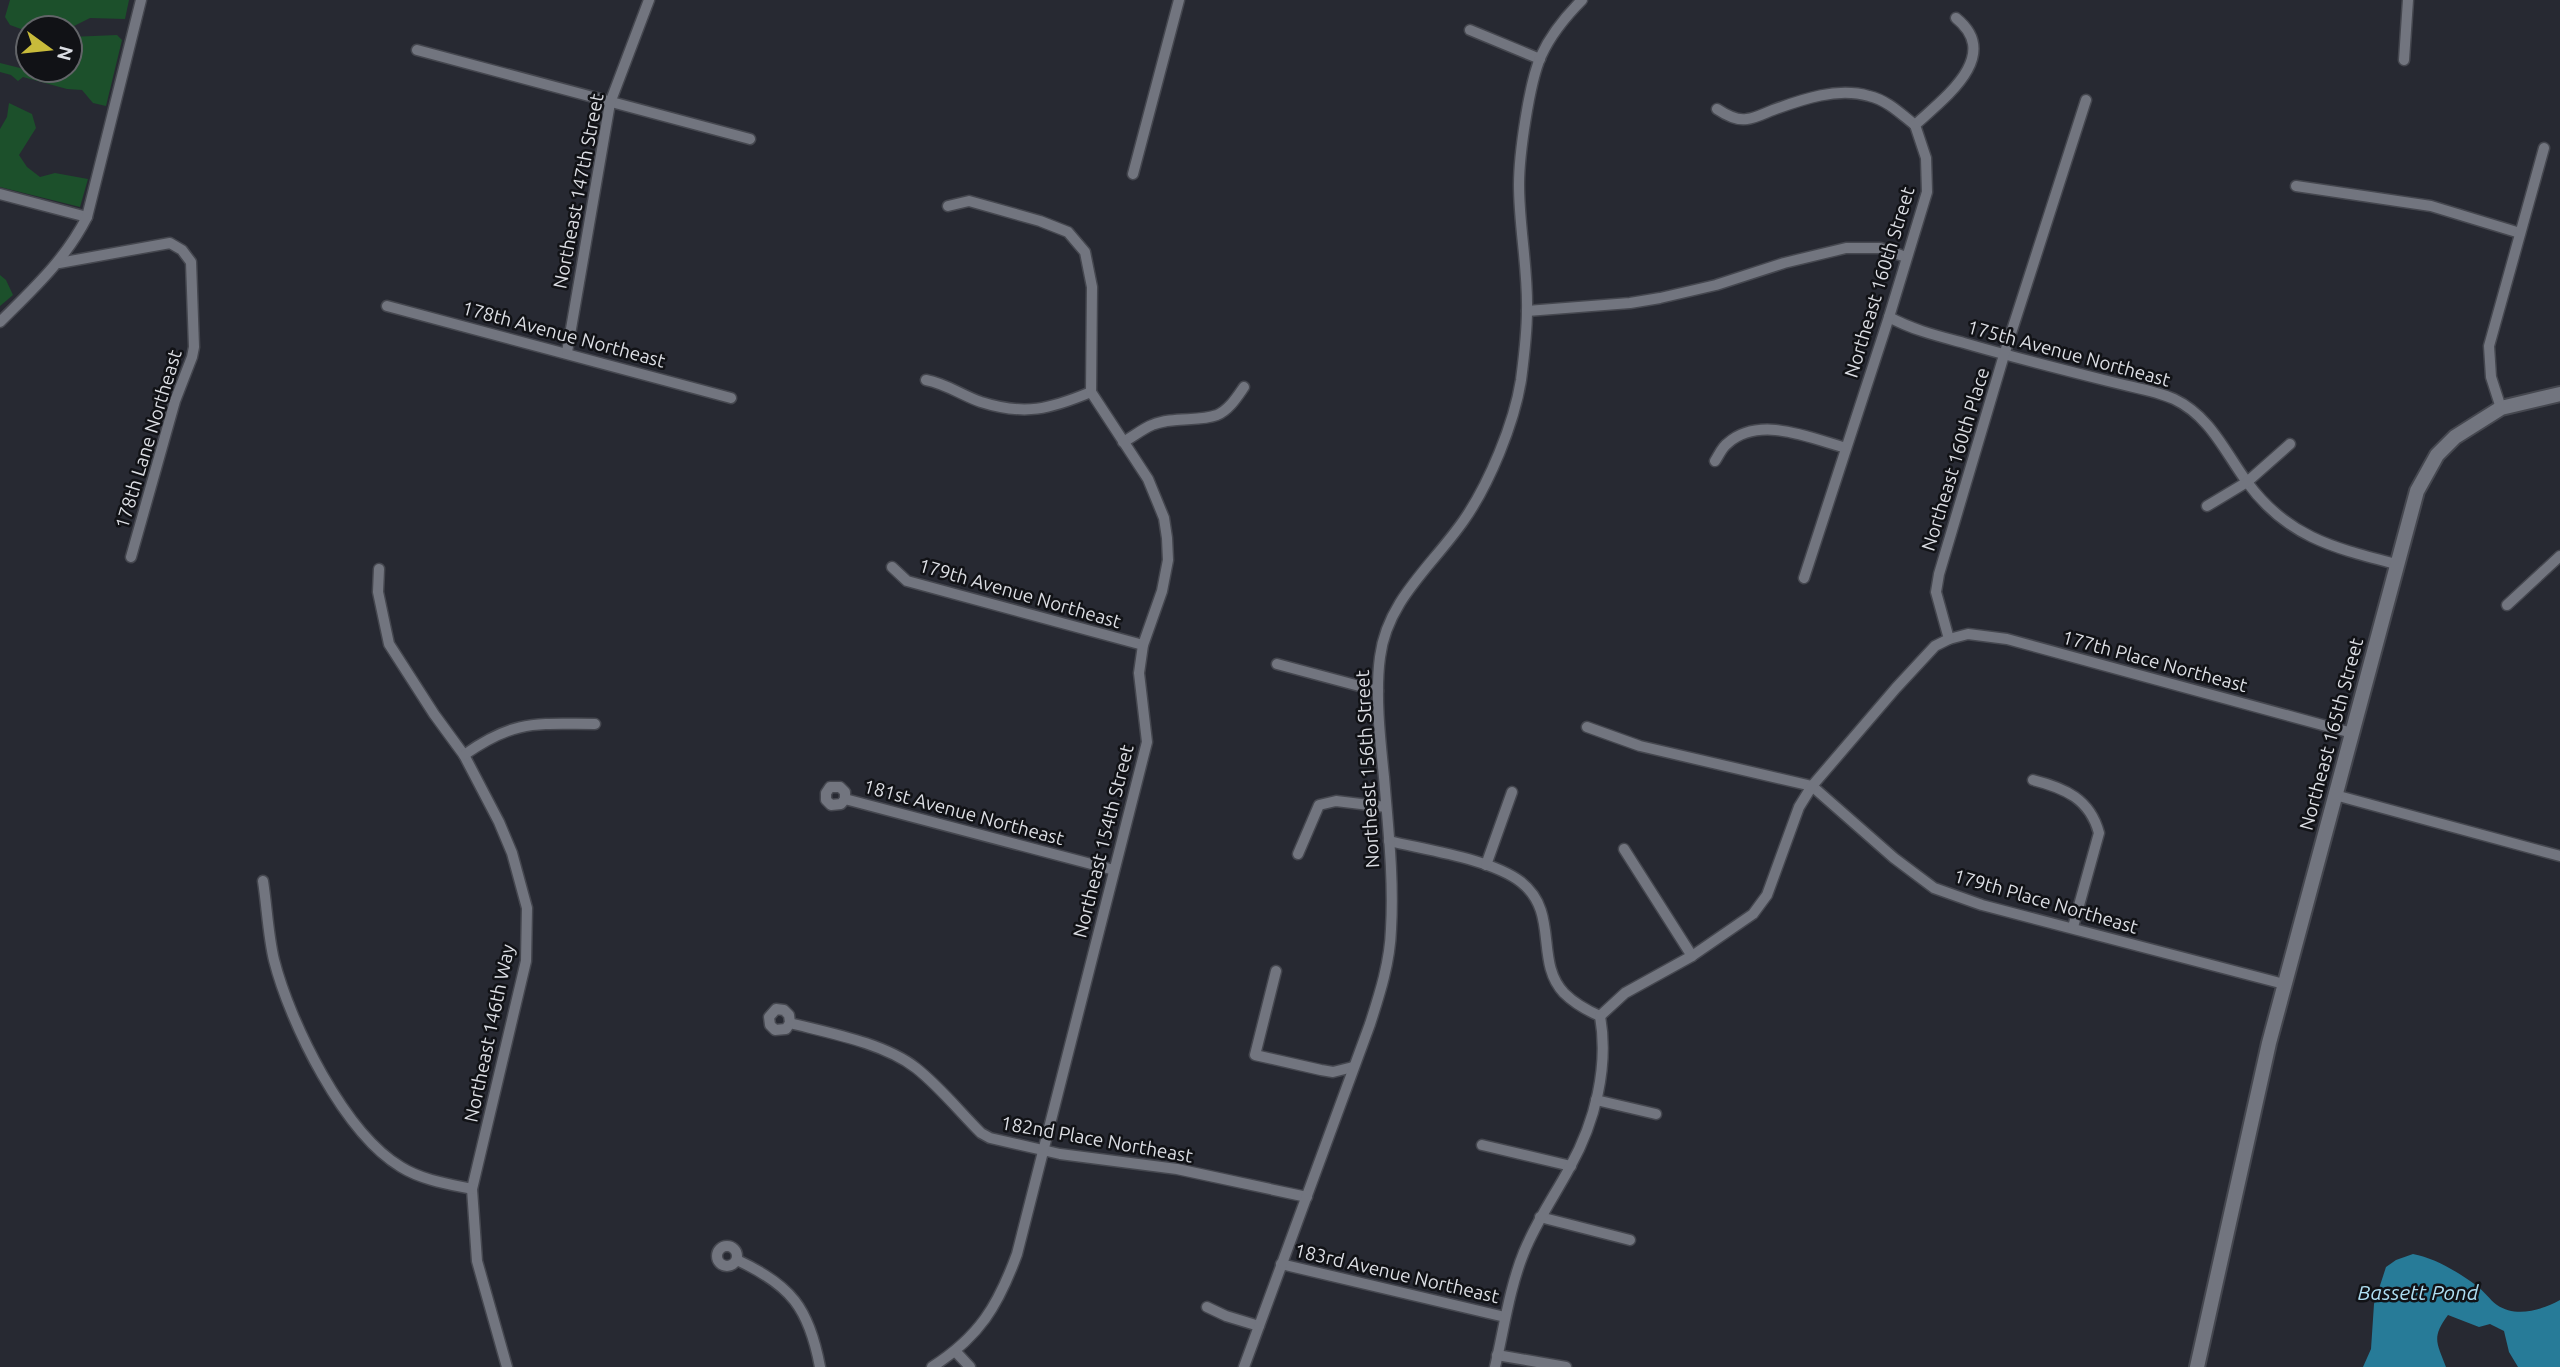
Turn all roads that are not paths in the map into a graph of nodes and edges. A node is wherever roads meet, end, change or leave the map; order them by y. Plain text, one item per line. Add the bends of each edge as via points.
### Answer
1 (141, 0) edge
2 (649, 0) edge
3 (1179, 0) edge
4 (1582, 0) edge
5 (2408, 0) edge
6 (1956, 18) dead end
7 (1470, 30) dead end
8 (417, 50) dead end
9 (1540, 59) junction
10 (2404, 60) dead end
11 (2087, 100) dead end
12 (610, 103) junction
13 (1717, 109) dead end
14 (1915, 125) junction
15 (750, 139) dead end
16 (2544, 148) dead end
17 (1133, 174) dead end
18 (2296, 186) dead end
19 (0, 194) edge
20 (948, 206) dead end
21 (87, 216) junction
22 (2520, 233) junction
23 (1906, 257) junction
24 (59, 263) junction
25 (387, 306) dead end
26 (1527, 310) junction
27 (1889, 317) junction
28 (0, 322) edge
29 (567, 352) junction
30 (2004, 355) junction
31 (926, 380) dead end
32 (1244, 387) dead end
33 (1091, 392) junction
34 (2560, 394) edge
35 (731, 398) dead end
36 (2501, 408) junction
37 (1124, 442) junction
38 (2290, 444) dead end
39 (1846, 448) junction
40 (1715, 461) dead end
41 (2247, 482) junction
42 (2207, 506) dead end
43 (2560, 556) edge
44 (131, 557) dead end
45 (2396, 564) junction
46 (892, 567) dead end
47 (379, 569) dead end
48 (1804, 578) dead end
49 (2507, 605) dead end
50 (1949, 639) junction
51 (1143, 645) junction
52 (1276, 664) dead end
53 (1378, 691) junction
54 (595, 724) dead end
55 (1587, 727) dead end
56 (2352, 733) junction
57 (464, 755) junction
58 (2033, 780) dead end
59 (1812, 786) junction
60 (1513, 792) dead end
61 (2335, 795) junction
62 (845, 799) dead end
63 (1386, 807) junction
64 (1389, 841) junction
65 (1624, 849) dead end
66 (1298, 854) dead end
67 (2560, 856) edge
68 (1486, 865) junction
69 (1114, 870) junction
70 (263, 881) dead end
71 (2073, 927) junction
72 (1692, 956) junction
73 (1276, 971) dead end
74 (2284, 984) junction
75 (1600, 1016) junction
76 (790, 1023) dead end
77 (1353, 1067) junction
78 (1596, 1100) junction
79 (1656, 1114) dead end
80 (1482, 1145) dead end
81 (1042, 1151) junction
82 (1571, 1166) junction
83 (472, 1189) junction
84 (1307, 1197) junction
85 (1541, 1217) junction
86 (1630, 1240) dead end
87 (737, 1260) dead end
88 (1281, 1264) junction
89 (1207, 1307) dead end
90 (1506, 1317) junction
91 (1259, 1326) junction
92 (956, 1352) junction
93 (1497, 1355) junction
94 (507, 1367) edge
95 (820, 1367) edge
96 (932, 1367) edge
97 (971, 1367) edge
98 (1244, 1367) edge
99 (1495, 1367) edge
100 (1566, 1367) edge
101 (2197, 1367) edge

1 - 21 street
2 - 12 street, Northeast 147th Street
3 - 17 street
4 - 9 street, Northeast 156th Street via 1564,18
5 - 10 street
6 - 14 street via 1968,27 1972,39 1968,71
7 - 9 street
8 - 12 street
9 - 26 street, Northeast 156th Street via 1519,184
11 - 30 street, Northeast 160th Place
12 - 15 street
12 - 29 street, Northeast 147th Street
13 - 14 street via 1745,120 1794,103 1855,93 1889,104
14 - 23 street, Northeast 160th Street via 1926,158 1927,192
16 - 22 street
18 - 22 street via 2431,206
19 - 21 street
20 - 33 street via 969,201 1040,221 1068,232 1085,252 1092,287
21 - 24 street
22 - 36 street via 2489,346 2491,377
23 - 26 street via 1881,248 1846,248 1660,298
23 - 27 street, Northeast 160th Street
24 - 28 street
24 - 44 street, 178th Lane Northeast via 170,243 191,262 192,357
25 - 29 street, 178th Avenue Northeast
26 - 53 street, Northeast 156th Street via 1521,382 1495,460 1464,521 1394,612 1383,639
27 - 30 street, 175th Avenue Northeast via 1908,327
27 - 39 street, Northeast 160th Street
29 - 35 street, 178th Avenue Northeast
30 - 41 street, 175th Avenue Northeast via 2174,399 2202,418
30 - 50 street, Northeast 160th Place via 1939,574 1936,592
31 - 33 street via 980,401 1024,411 1062,404
32 - 37 street via 1219,414 1152,425
33 - 37 street, Northeast 154th Street
34 - 36 street, Northeast 165th Street
36 - 45 street, Northeast 165th Street via 2455,437 2437,455 2417,491
37 - 51 street, Northeast 154th Street via 1148,479 1167,537 1162,591
38 - 41 street
39 - 40 street via 1764,429 1725,444
39 - 48 street, Northeast 160th Street
41 - 42 street
41 - 45 street, 175th Avenue Northeast via 2271,510 2307,535
43 - 49 street
45 - 56 street, Northeast 165th Street
46 - 51 street, 179th Avenue Northeast via 907,581
47 - 57 street, Northeast 146th Way via 378,592 389,644
50 - 56 street, 177th Place Northeast via 1968,634 2007,639
50 - 59 street via 1934,648 1896,688
51 - 69 street, Northeast 154th Street via 1139,673 1147,742
52 - 53 street
53 - 63 street, Northeast 156th Street
54 - 57 street via 515,727 489,737
55 - 59 street, 179th Place Northeast via 1640,746
56 - 61 street, Northeast 165th Street
57 - 83 street, Northeast 146th Way via 512,853 527,908 526,961
58 - 71 street via 2079,798 2096,820 2099,833
59 - 71 street, 179th Place Northeast via 1934,888
59 - 72 street via 1794,819 1767,895 1753,914
60 - 68 street
61 - 67 street
61 - 74 street, Northeast 165th Street
62 - 69 street, 181st Avenue Northeast
63 - 64 street, Northeast 156th Street
63 - 66 street via 1336,801 1319,805
64 - 68 street
64 - 77 street, Northeast 156th Street via 1388,954
65 - 72 street
68 - 75 street via 1519,880 1530,891 1545,919 1553,975 1579,1006
69 - 81 street, Northeast 154th Street
70 - 83 street via 274,960 295,1023 347,1113 379,1150 401,1167
71 - 74 street, 179th Place Northeast
72 - 75 street via 1625,993
73 - 77 street via 1255,1055 1333,1072
74 - 101 street, Northeast 165th Street
75 - 78 street via 1603,1042
76 - 81 street, 182nd Place Northeast via 899,1057 981,1133
77 - 84 street, Northeast 156th Street
78 - 79 street
78 - 82 street
80 - 82 street
81 - 84 street, 182nd Place Northeast via 1177,1169
81 - 92 street, Northeast 154th Street via 1004,1289 990,1315
82 - 85 street
83 - 94 street, Northeast 146th Way via 477,1261
84 - 88 street, Northeast 156th Street
85 - 86 street
85 - 90 street via 1524,1253
87 - 95 street via 774,1279 792,1295 815,1341
88 - 90 street, 183rd Avenue Northeast
88 - 91 street, Northeast 156th Street
89 - 91 street
90 - 93 street
91 - 98 street, Northeast 156th Street
92 - 96 street, Northeast 154th Street
92 - 97 street
93 - 99 street
93 - 100 street

